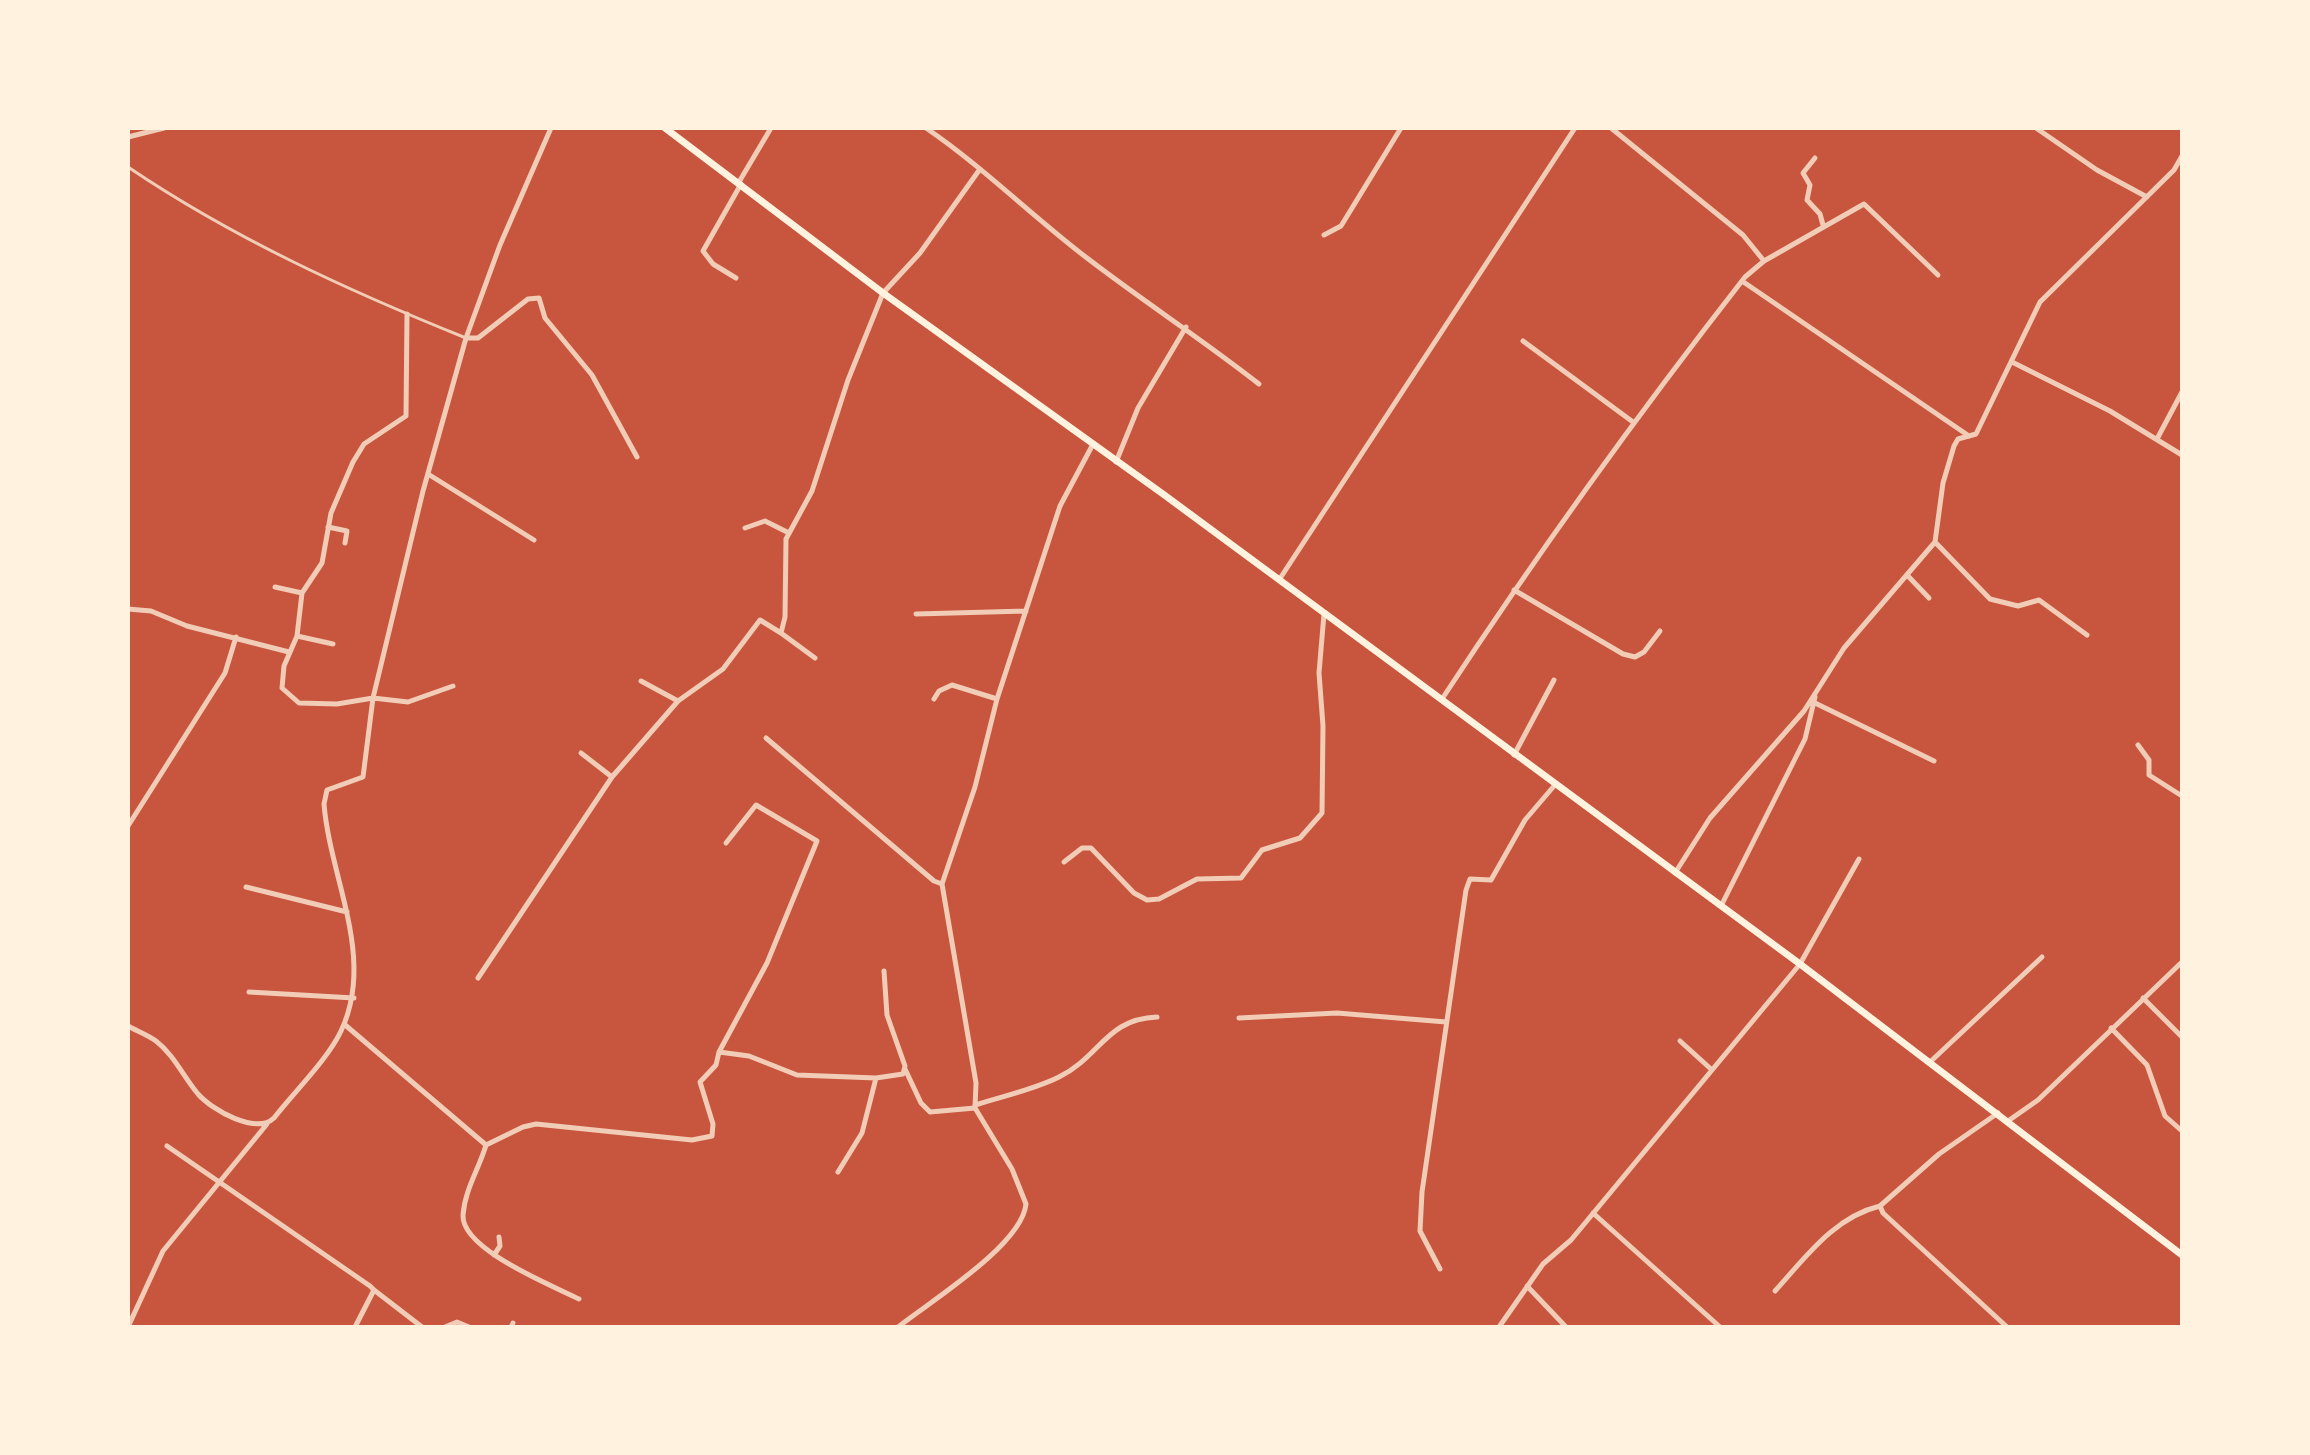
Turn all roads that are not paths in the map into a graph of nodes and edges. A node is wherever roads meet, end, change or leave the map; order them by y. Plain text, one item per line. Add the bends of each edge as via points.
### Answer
1 (164, 128) edge
2 (551, 128) edge
3 (665, 128) edge
4 (771, 128) edge
5 (926, 128) edge
6 (1401, 128) edge
7 (1575, 128) edge
8 (1611, 128) edge
9 (2036, 128) edge
10 (936, 131) edge
11 (128, 137) edge
12 (2182, 156) edge
13 (1815, 158) dead end
14 (128, 167) edge
15 (980, 169) junction
16 (740, 183) junction
17 (2147, 197) junction
18 (1823, 225) junction
19 (1324, 235) dead end
20 (1764, 261) junction
21 (1938, 275) dead end
22 (736, 278) dead end
23 (1742, 281) junction
24 (883, 293) junction
25 (407, 314) junction
26 (1186, 327) junction
27 (466, 338) junction
28 (1523, 341) dead end
29 (2012, 362) junction
30 (1259, 384) dead end
31 (2182, 392) edge
32 (1633, 422) junction
33 (1969, 436) junction
34 (2157, 439) junction
35 (1092, 446) junction
36 (2182, 455) edge
37 (637, 457) dead end
38 (1116, 463) junction
39 (428, 474) junction
40 (328, 527) junction
41 (745, 528) dead end
42 (789, 533) junction
43 (534, 540) dead end
44 (1935, 542) junction
45 (345, 543) dead end
46 (1907, 575) junction
47 (1279, 580) junction
48 (275, 587) dead end
49 (1514, 590) junction
50 (302, 593) junction
51 (1929, 598) dead end
52 (128, 609) edge
53 (1026, 611) junction
54 (916, 614) dead end
55 (1324, 614) junction
56 (1660, 631) dead end
57 (781, 633) junction
58 (2087, 635) dead end
59 (297, 636) junction
60 (236, 637) junction
61 (333, 644) dead end
62 (289, 652) junction
63 (815, 658) dead end
64 (1554, 680) dead end
65 (641, 681) dead end
66 (453, 686) dead end
67 (373, 698) junction
68 (934, 699) dead end
69 (997, 699) junction
70 (1815, 700) junction
71 (678, 701) junction
72 (1441, 702) junction
73 (766, 738) dead end
74 (2138, 745) dead end
75 (581, 753) dead end
76 (1513, 756) junction
77 (1934, 761) dead end
78 (612, 777) junction
79 (1554, 786) junction
80 (2182, 796) edge
81 (128, 826) edge
82 (726, 843) dead end
83 (1859, 859) dead end
84 (1064, 862) dead end
85 (1675, 874) junction
86 (942, 884) junction
87 (246, 887) dead end
88 (1720, 907) junction
89 (347, 912) junction
90 (2042, 957) dead end
91 (2182, 962) edge
92 (1800, 964) junction
93 (884, 971) dead end
94 (478, 978) dead end
95 (249, 992) dead end
96 (354, 998) junction
97 (2143, 998) junction
98 (1157, 1017) dead end
99 (1239, 1018) dead end
100 (1446, 1022) junction
101 (344, 1024) junction
102 (128, 1026) edge
103 (2111, 1028) junction
104 (2182, 1037) edge
105 (1680, 1041) dead end
106 (719, 1052) junction
107 (1929, 1063) junction
108 (905, 1069) junction
109 (1712, 1070) junction
110 (876, 1078) junction
111 (975, 1106) junction
112 (1998, 1113) junction
113 (2008, 1121) junction
114 (268, 1124) junction
115 (2182, 1131) edge
116 (486, 1145) junction
117 (167, 1146) dead end
118 (838, 1172) dead end
119 (222, 1181) junction
120 (1880, 1206) junction
121 (1593, 1213) junction
122 (499, 1237) dead end
123 (494, 1255) junction
124 (2182, 1255) edge
125 (1440, 1269) dead end
126 (1527, 1286) junction
127 (374, 1290) junction
128 (1775, 1291) dead end
129 (579, 1299) dead end
130 (1715, 1325) edge
131 (128, 1327) edge
132 (355, 1327) edge
133 (422, 1327) edge
134 (445, 1327) edge
135 (469, 1327) edge
136 (898, 1327) edge
137 (1499, 1327) edge
138 (1566, 1327) edge
139 (2007, 1327) edge

1 - 11 street
2 - 27 street
3 - 16 main road
4 - 16 street
5 - 10 street
6 - 19 street via 1341,226
7 - 47 street
8 - 20 street via 1743,235
9 - 17 street
10 - 15 street
12 - 17 street
13 - 18 street via 1803,173 1810,185 1807,200
14 - 25 lane via 202,216
15 - 24 street via 920,253
15 - 26 street via 1087,258
16 - 22 street via 703,251
16 - 24 main road
17 - 29 street via 2040,302
18 - 20 street
18 - 21 street via 1864,204
20 - 23 street
23 - 32 street
23 - 33 street
24 - 35 main road
24 - 42 street via 812,491
25 - 27 lane
25 - 40 street via 406,416 364,444
26 - 30 street
26 - 38 street via 1138,408
27 - 37 street via 478,338 528,299 539,298 545,318 592,375
27 - 39 street
28 - 32 street
29 - 33 street via 1976,434
29 - 34 street
31 - 34 street
32 - 49 street
33 - 44 street via 1958,439 1948,462
34 - 36 street
35 - 38 main road
35 - 53 street via 1060,506
38 - 47 main road
39 - 43 street
39 - 67 street
40 - 45 street via 347,531
40 - 50 street via 318,572
41 - 42 street via 765,521
42 - 57 street
44 - 46 street
44 - 58 street via 1990,599 2018,606 2039,600
46 - 51 street
46 - 70 street via 1844,648
47 - 55 main road
48 - 50 street
49 - 56 street via 1623,654 1635,657 1644,652
49 - 72 street
50 - 59 street
52 - 60 street
53 - 54 street
53 - 69 street
55 - 72 main road
55 - 84 street via 1319,673 1322,813 1308,832 1262,850 1241,878 1197,879 1159,899 1134,893 1091,848 1082,848
57 - 63 street
57 - 71 street via 760,620 723,669
59 - 61 street
59 - 62 street
60 - 62 street
60 - 81 street via 225,673
62 - 67 street via 282,688 294,701 337,704
64 - 76 street
65 - 71 street
66 - 67 street via 408,702
67 - 89 street via 363,777 327,790 324,804
68 - 69 street via 952,685
69 - 86 street
70 - 77 street
70 - 85 street via 1710,818
70 - 88 street via 1791,771
71 - 78 street
72 - 76 main road
73 - 86 street
74 - 80 street via 2149,760 2149,775
75 - 78 street
76 - 79 main road
78 - 94 street
79 - 85 main road
79 - 100 street via 1525,820 1491,880 1470,879
82 - 106 street via 756,805 817,841 767,963
83 - 92 street
85 - 88 main road
86 - 111 street via 976,1083
87 - 89 street
88 - 92 main road
89 - 96 street
90 - 107 street
91 - 97 street
92 - 107 main road
92 - 109 street
93 - 108 street via 887,1015
95 - 96 street
96 - 101 street
97 - 103 street
97 - 104 street
98 - 111 street via 1118,1026 1080,1065 1058,1078
99 - 100 street via 1337,1013
100 - 125 street via 1420,1231
101 - 114 street
101 - 116 street
102 - 114 street via 155,1040 200,1097 241,1120
103 - 113 street via 2038,1100
103 - 115 street via 2147,1065 2165,1116
105 - 109 street
106 - 110 street via 749,1056 797,1075
106 - 116 street via 716,1065 700,1082 712,1136 692,1140 536,1124
107 - 112 main road
108 - 110 street via 903,1074
108 - 111 street via 930,1112
109 - 121 street
110 - 118 street via 862,1133
111 - 136 street via 1012,1169 1025,1213 995,1251
112 - 113 main road
112 - 120 street via 1939,1154
113 - 124 main road
114 - 119 street
116 - 123 street via 468,1189 463,1223 473,1240
117 - 119 street
119 - 127 street
119 - 131 street via 163,1251
120 - 128 street via 1829,1233
120 - 139 street
121 - 126 street
121 - 130 street
122 - 123 street
123 - 129 street
126 - 137 street
126 - 138 street
127 - 132 street
127 - 133 street
134 - 135 street via 457,1322

